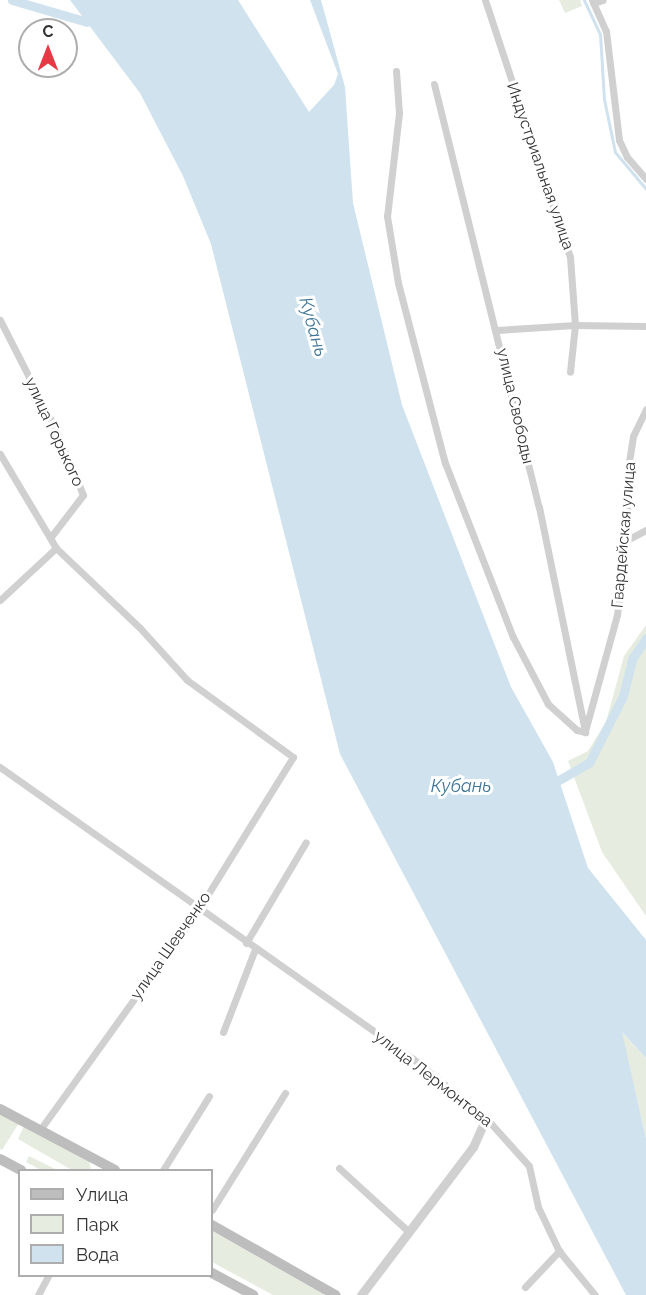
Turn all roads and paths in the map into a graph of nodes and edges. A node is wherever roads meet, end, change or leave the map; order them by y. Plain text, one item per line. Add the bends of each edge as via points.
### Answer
1 (485, 0) edge
2 (603, 0) edge
3 (592, 2) edge
4 (396, 72) dead end
5 (434, 84) dead end
6 (646, 179) edge
7 (0, 320) edge
8 (575, 325) junction
9 (646, 326) edge
10 (497, 330) junction
11 (570, 372) dead end
12 (646, 409) edge
13 (0, 454) edge
14 (646, 530) edge
15 (50, 538) junction
16 (627, 540) junction
17 (56, 548) junction
18 (0, 600) edge
19 (585, 732) junction
20 (0, 767) edge
21 (306, 842) dead end
22 (198, 910) junction
23 (246, 943) junction
24 (255, 949) junction
25 (223, 1032) dead end
26 (285, 1093) dead end
27 (209, 1096) dead end
28 (0, 1108) edge
29 (486, 1118) junction
30 (40, 1130) junction
31 (0, 1159) edge
32 (339, 1168) dead end
33 (19, 1169) edge
34 (107, 1169) edge
35 (164, 1169) edge
36 (213, 1208) edge
37 (213, 1226) edge
38 (409, 1232) junction
39 (559, 1251) junction
40 (213, 1274) edge
41 (47, 1277) edge
42 (525, 1287) dead end
43 (38, 1295) edge
44 (253, 1295) edge
45 (335, 1295) edge
46 (361, 1295) edge
47 (595, 1295) edge

1 - 8 street, Индустриальная улица via 570,257
2 - 3 street
3 - 6 street via 606,31 619,140 627,157
4 - 19 street via 399,113 387,216 398,283 445,463 513,637 548,704 577,730
5 - 10 street, улица Свободы
7 - 15 street, улица Горького via 58,434 83,495
8 - 9 street
8 - 10 street
8 - 11 street, Индустриальная улица
10 - 19 street, улица Свободы via 539,507
12 - 16 street, Гвардейская улица via 633,436 628,468
13 - 15 street
14 - 16 street
15 - 17 street
16 - 19 street, Гвардейская улица via 617,615
17 - 18 street
17 - 22 street, улица Шевченко via 140,628 187,680 293,757
20 - 22 street, улица Лермонтова
21 - 23 street
22 - 23 street, улица Лермонтова
22 - 30 street, улица Шевченко
23 - 24 street, улица Лермонтова
24 - 25 street
24 - 29 street, улица Лермонтова via 412,1058
26 - 36 street
27 - 35 street
28 - 30 main road
29 - 38 street via 473,1147
29 - 39 street, улица Лермонтова via 529,1167 538,1207
30 - 34 main road
31 - 33 main road
32 - 38 street
37 - 45 main road
38 - 46 street
39 - 42 street
39 - 47 street, улица Лермонтова
40 - 44 main road
41 - 43 street

